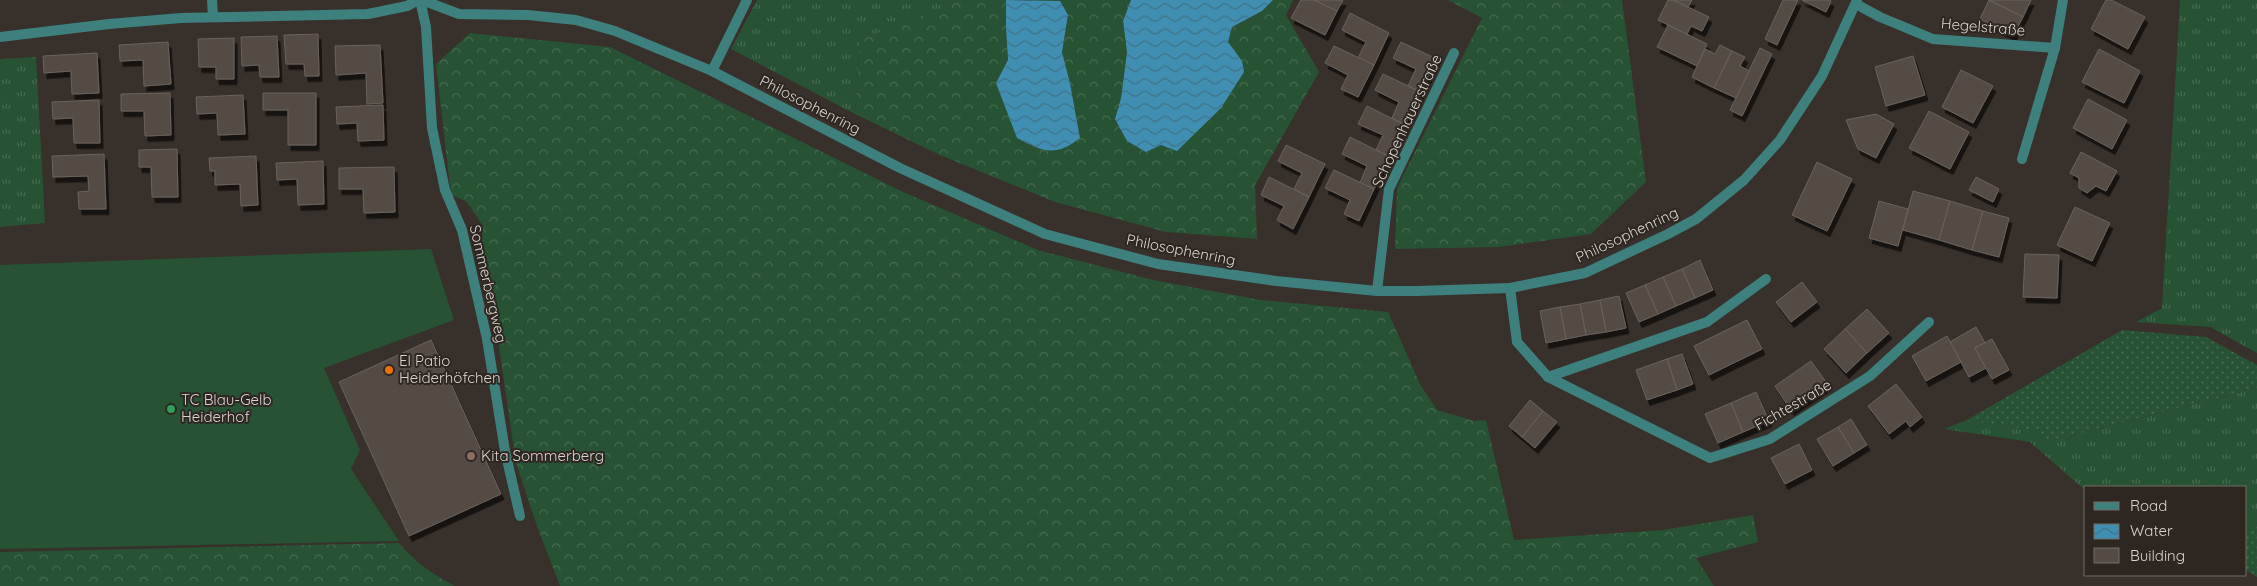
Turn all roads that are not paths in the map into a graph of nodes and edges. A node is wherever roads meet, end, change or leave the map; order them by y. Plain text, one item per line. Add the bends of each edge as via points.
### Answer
1 (212, 0) edge
2 (420, 0) edge
3 (747, 0) edge
4 (2063, 0) edge
5 (1856, 2) edge
6 (213, 16) junction
7 (0, 37) edge
8 (2055, 48) junction
9 (1454, 53) dead end
10 (712, 71) junction
11 (2022, 159) dead end
12 (1766, 279) dead end
13 (1510, 288) junction
14 (1376, 291) junction
15 (1928, 322) dead end
16 (1548, 377) junction
17 (520, 516) dead end

1 - 6 street
2 - 6 street via 368,14
2 - 10 street, Philosophenring via 459,14 528,15 576,20 615,31
2 - 17 street, Sommerbergweg via 426,28 432,128 445,190 462,230 487,339 505,451
3 - 10 street
4 - 8 street
5 - 8 street, Hegelstraße via 1880,17 1933,39
5 - 13 street, Philosophenring via 1822,76 1780,140 1744,180 1696,219 1585,273
6 - 7 street
8 - 11 street
9 - 14 street, Schopenhauerstraße via 1389,189
10 - 14 street, Philosophenring via 900,168 1045,234 1158,264
12 - 16 street via 1707,322
13 - 14 street, Philosophenring
13 - 16 street, Fichtestraße via 1517,342
15 - 16 street, Fichtestraße via 1870,376 1770,439 1710,458

